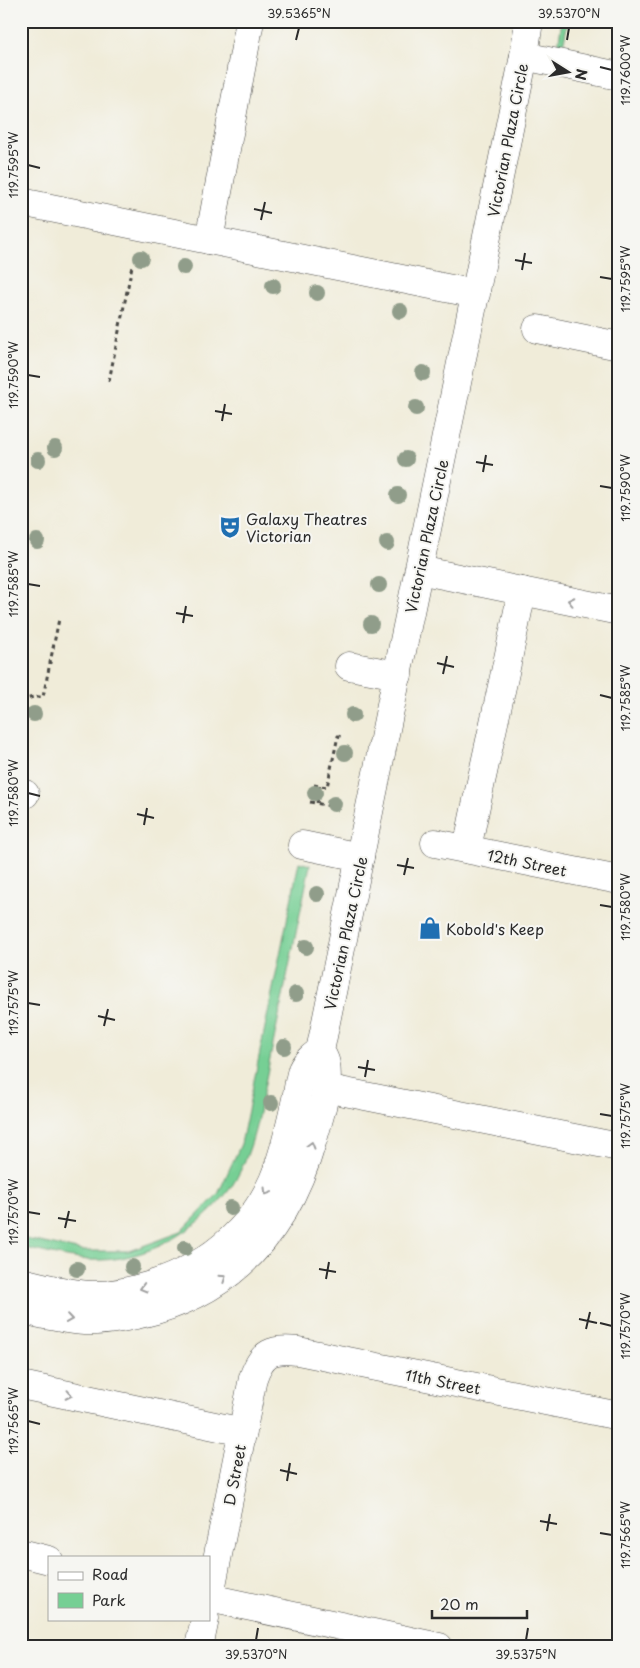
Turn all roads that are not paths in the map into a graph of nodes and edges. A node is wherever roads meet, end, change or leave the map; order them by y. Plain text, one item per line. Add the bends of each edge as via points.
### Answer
1 (250, 21) edge
2 (529, 21) edge
3 (524, 56) junction
4 (619, 76) edge
5 (21, 202) edge
6 (209, 240) junction
7 (476, 294) junction
8 (537, 329) dead end
9 (619, 346) edge
10 (419, 570) junction
11 (522, 591) junction
12 (619, 612) edge
13 (349, 666) dead end
14 (398, 675) junction
15 (435, 843) dead end
16 (302, 845) dead end
17 (467, 849) junction
18 (360, 857) junction
19 (619, 880) edge
20 (320, 1051) junction
21 (325, 1088) junction
22 (619, 1147) edge
23 (21, 1282) edge
24 (21, 1310) edge
25 (268, 1353) joint
26 (21, 1385) edge
27 (619, 1416) edge
28 (242, 1432) junction
29 (21, 1554) edge
30 (48, 1560) edge
31 (210, 1594) edge
32 (210, 1599) edge
33 (205, 1620) edge
34 (199, 1647) edge
35 (439, 1647) edge

1 - 6 street
2 - 3 street, Victorian Plaza Circle
3 - 4 street
3 - 7 street, Victorian Plaza Circle
5 - 6 street
6 - 7 street
7 - 10 street, Victorian Plaza Circle
8 - 9 street
10 - 11 street
10 - 14 street, Victorian Plaza Circle
12 -> 11 street
11 - 17 street
13 - 14 street
14 - 18 street, Victorian Plaza Circle
15 - 17 street, 12th Street
16 - 18 street
17 - 19 street, 12th Street
18 - 20 street, Victorian Plaza Circle
20 - 21 street, Victorian Plaza Circle via 326,1063
20 -> 23 street via 302,1069 272,1183 256,1211 209,1259 161,1282 114,1293 93,1295
21 - 22 street
24 -> 21 street, Victorian Plaza Circle via 85,1321 139,1315 198,1294 228,1275 251,1254 275,1224 294,1192 306,1161
25 - 27 street, 11th Street via 281,1349 298,1351
25 - 28 street, D Street via 258,1364 253,1378
26 -> 28 street
28 - 31 street, D Street
29 - 30 street
32 - 35 street
33 - 34 street

